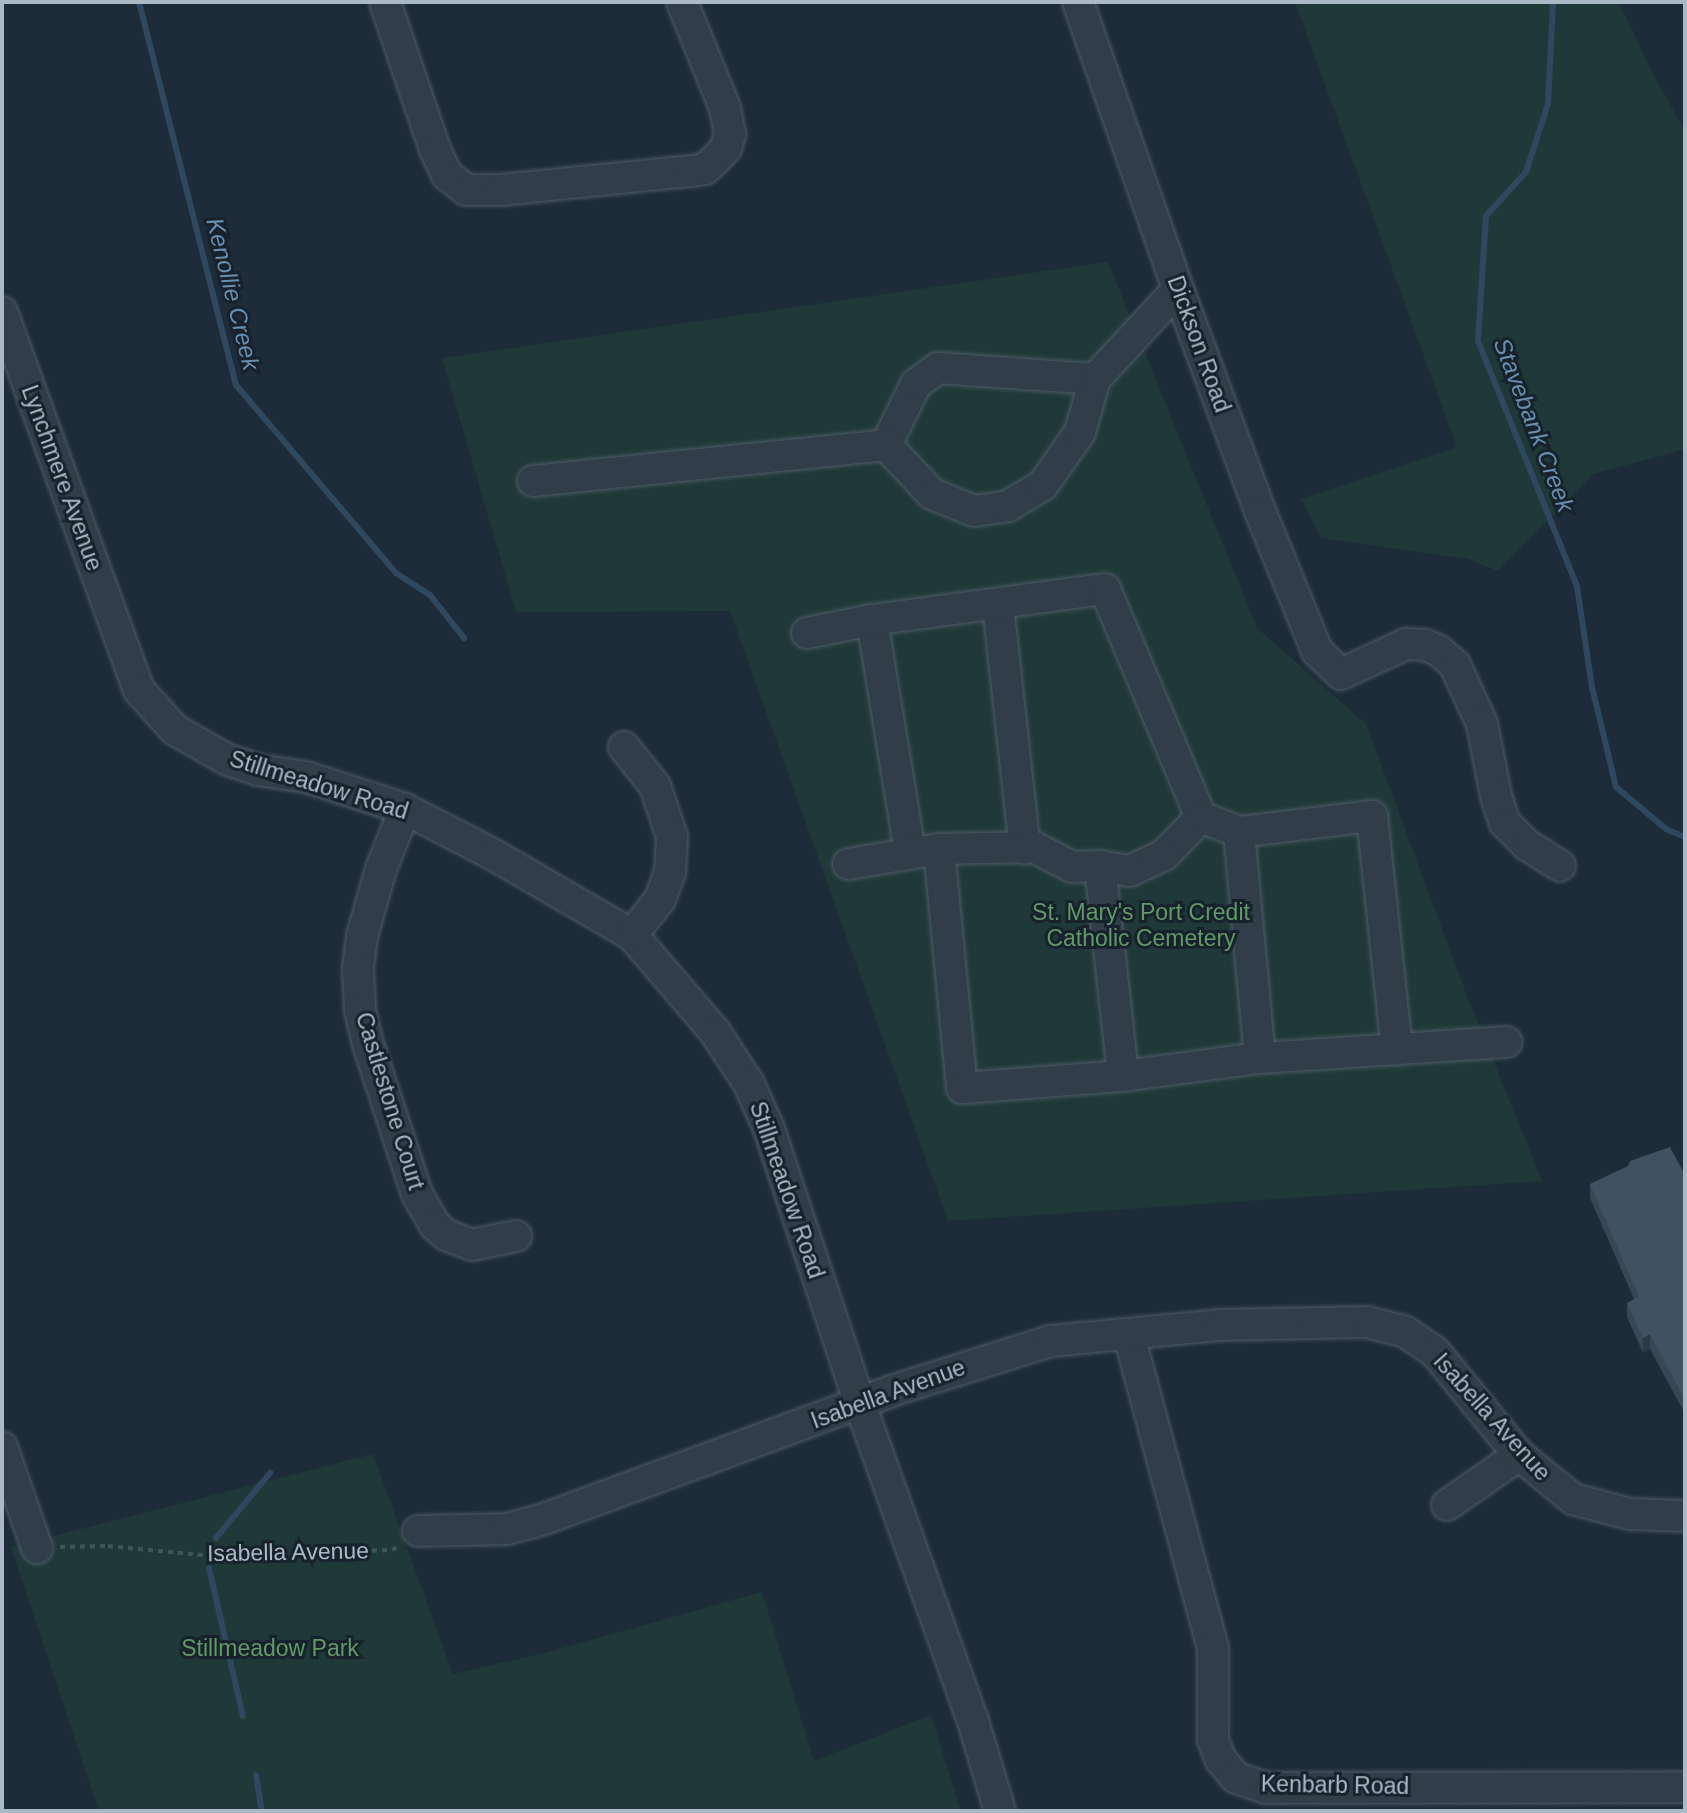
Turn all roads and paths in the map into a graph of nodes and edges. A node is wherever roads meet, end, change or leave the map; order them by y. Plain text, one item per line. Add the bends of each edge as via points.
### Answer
1 (385, 2) edge
2 (682, 2) edge
3 (1078, 2) edge
4 (1178, 289) junction
5 (2, 312) edge
6 (1095, 379) junction
7 (886, 445) junction
8 (533, 481) dead end
9 (998, 605) junction
10 (872, 620) junction
11 (807, 633) dead end
12 (122, 645) joint
13 (624, 747) dead end
14 (405, 809) junction
15 (1201, 817) junction
16 (1239, 832) junction
17 (939, 849) junction
18 (1026, 849) junction
19 (909, 853) junction
20 (848, 864) dead end
21 (1100, 866) junction
22 (1560, 866) dead end
23 (632, 935) junction
24 (1506, 1042) dead end
25 (1397, 1051) junction
26 (1260, 1058) junction
27 (1123, 1076) junction
28 (516, 1236) dead end
29 (1129, 1335) junction
30 (860, 1404) junction
31 (2, 1450) edge
32 (1519, 1455) junction
33 (1447, 1505) dead end
34 (1685, 1517) edge
35 (418, 1531) joint
36 (37, 1548) joint
37 (1685, 1787) edge
38 (1000, 1811) edge

1 - 2 street via 435,150 447,175 466,190 705,169 726,148 730,134 725,108
3 - 4 street, Dickson Road
4 - 6 street
4 - 22 street, Dickson Road via 1317,651 1342,674 1406,644 1439,650 1455,665 1482,724 1505,823 1527,845
5 - 12 street, Lynchmere Avenue
6 - 7 street via 938,368 916,384
6 - 7 street via 1080,432 1043,485 1008,506 974,511 932,494
7 - 8 street
9 - 10 street
9 - 15 street via 1105,589
9 - 18 street
10 - 11 street
10 - 19 street
12 - 14 street, Stillmeadow Road via 139,690 175,730 198,746 258,770 306,777
13 - 23 street via 655,786 672,837 670,873 660,899
14 - 23 street, Stillmeadow Road
14 - 28 street, Castlestone Court via 374,889 362,936 360,1010 368,1044 417,1194 435,1225 446,1235 472,1245
15 - 16 street
15 - 21 street via 1164,855 1130,871
16 - 25 street via 1373,816
16 - 26 street
17 - 18 street
17 - 19 street
17 - 27 street via 962,1088
18 - 21 street via 1034,847 1072,867
19 - 20 street
21 - 27 street
23 - 30 street, Stillmeadow Road via 708,1023 749,1084 769,1129
24 - 25 street
25 - 26 street
26 - 27 street
29 - 30 street, Isabella Avenue via 1051,1341
29 - 32 street, Isabella Avenue via 1219,1325 1367,1322 1404,1331 1435,1352
29 - 37 street, Kenbarb Road via 1213,1649 1213,1740 1221,1760 1236,1778 1266,1788
30 - 35 street, Isabella Avenue via 544,1519 507,1529
30 - 38 street, Stillmeadow Road via 973,1721
31 - 36 street
32 - 33 street
32 - 34 street, Isabella Avenue via 1573,1499 1630,1514
35 - 36 path, Isabella Avenue via 392,1550 212,1556 108,1546

